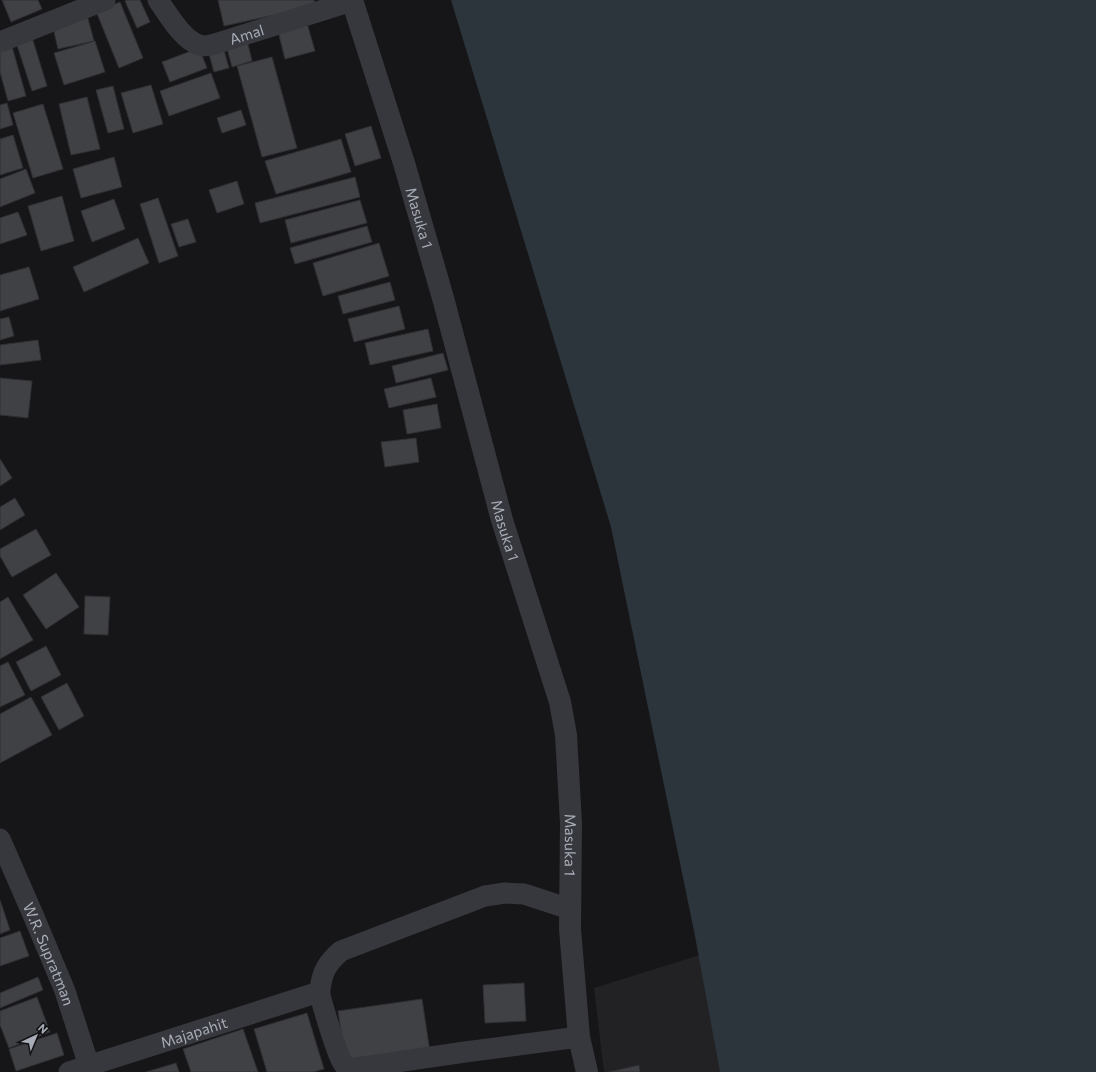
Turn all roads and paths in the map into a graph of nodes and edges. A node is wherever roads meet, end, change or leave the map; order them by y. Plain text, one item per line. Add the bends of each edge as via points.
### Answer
1 (105, 0) edge
2 (158, 0) edge
3 (352, 0) edge
4 (0, 42) edge
5 (0, 839) edge
6 (570, 909) junction
7 (319, 992) junction
8 (579, 1036) junction
9 (90, 1069) edge
10 (69, 1072) edge
11 (587, 1072) edge

1 - 4 street
2 - 3 street, Amal via 179,30 192,42 200,45 218,43
3 - 6 street, Masuka 1 via 404,163 502,520 560,702 566,735 572,823
5 - 9 street, W.R. Supratman via 65,991
6 - 7 street via 524,894 485,896 341,951 330,960 323,973
6 - 8 street, Masuka 1
7 - 8 street via 338,1054 347,1067 356,1068
7 - 9 street, Majapahit
8 - 11 street, Masuka 1
9 - 10 street, Majapahit

